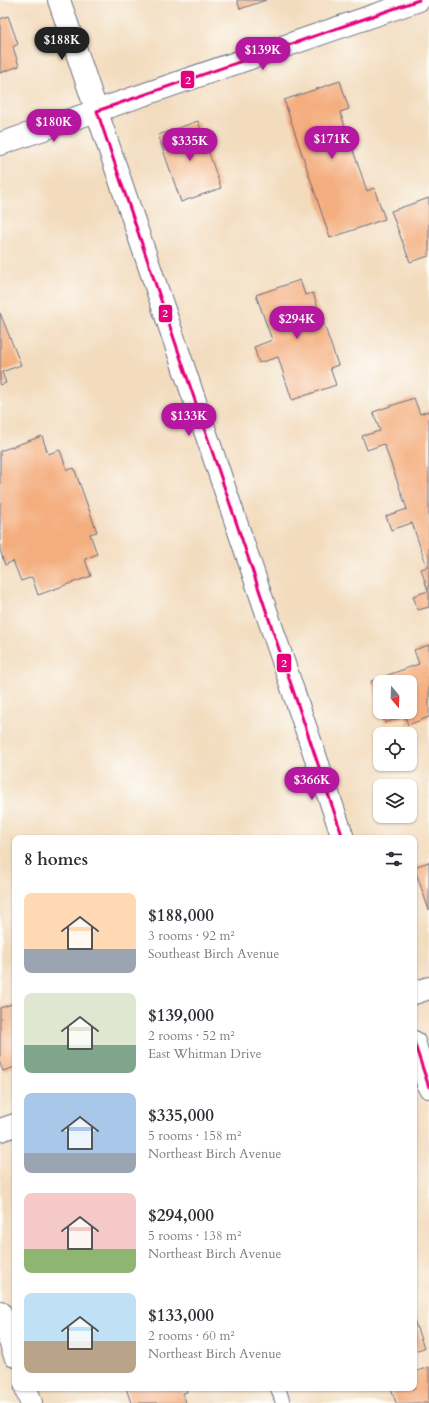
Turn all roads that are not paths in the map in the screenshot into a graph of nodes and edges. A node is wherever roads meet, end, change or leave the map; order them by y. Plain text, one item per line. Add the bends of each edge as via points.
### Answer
1 (59, 0) edge
2 (419, 0) edge
3 (97, 111) junction
4 (0, 144) edge
5 (342, 835) edge
6 (429, 988) edge
7 (417, 992) edge
8 (417, 1051) edge
9 (429, 1088) edge
10 (12, 1126) edge
11 (0, 1130) edge
12 (0, 1312) edge
13 (12, 1347) edge
14 (27, 1391) edge
15 (279, 1391) edge
16 (31, 1403) edge
17 (283, 1403) edge

1 - 3 street
2 - 3 street
3 - 4 street
3 - 5 street
6 - 7 street
8 - 9 street
10 - 11 street
12 - 13 street
14 - 16 street
15 - 17 lane

